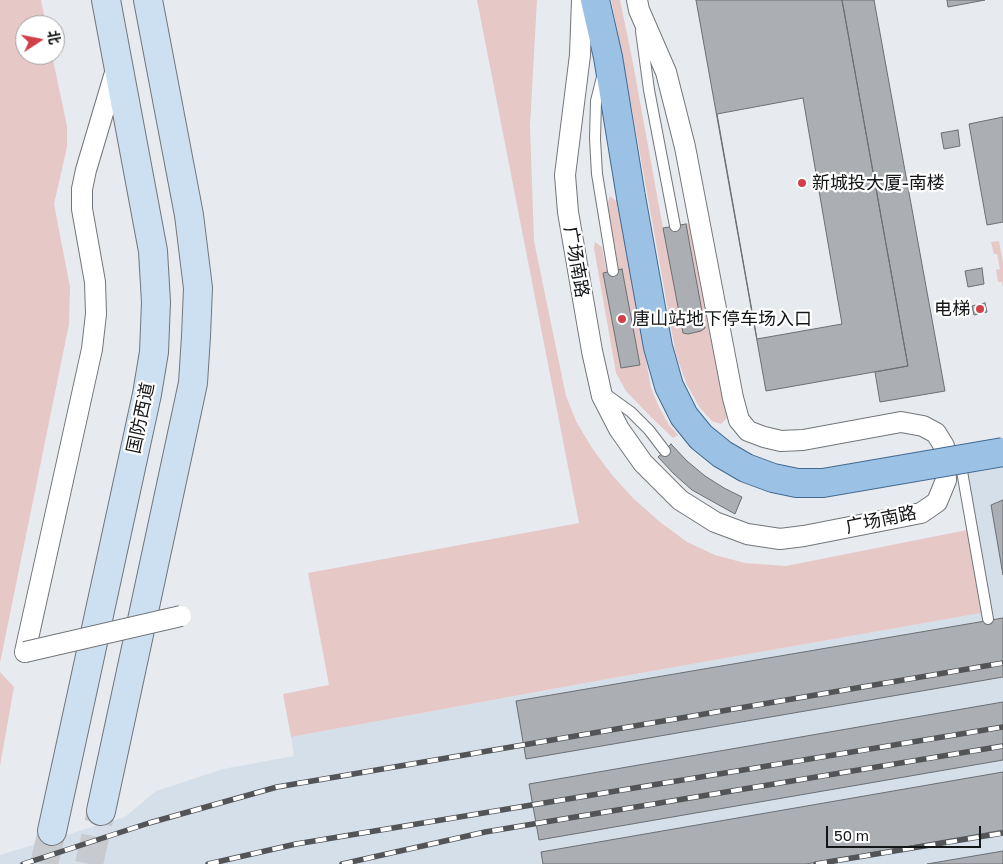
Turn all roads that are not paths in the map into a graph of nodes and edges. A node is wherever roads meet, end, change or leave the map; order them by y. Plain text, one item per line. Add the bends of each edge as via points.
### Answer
1 (106, 0) edge
2 (148, 0) edge
3 (582, 0) edge
4 (595, 0) edge
5 (638, 5) edge
6 (608, 57) junction
7 (118, 61) junction
8 (675, 226) dead end
9 (613, 271) dead end
10 (601, 391) junction
11 (665, 450) dead end
12 (1003, 452) edge
13 (960, 459) junction
14 (182, 616) dead end
15 (988, 619) dead end
16 (101, 811) tunnel mouth
17 (52, 831) tunnel mouth

1 - 7 main road, 国防西道
2 - 16 main road via 189,215 198,288 196,336 193,383
3 - 10 street, 广场南路 via 580,56 565,175 568,212
4 - 6 main road
5 - 8 lane via 648,90
5 - 10 street, 广场南路 via 666,72 685,147 739,420 748,431 781,442 900,422 923,426 936,433 944,446 946,480 937,502 921,513 780,539 747,534 715,522 680,500 643,463 618,430
6 - 9 lane via 596,101 595,139 598,182
6 - 13 main road, bridge via 658,348 669,386 684,416 701,438 746,468 797,483 823,483
7 - 14 street, bridge via 82,189 82,209 95,282 92,349 25,652
7 - 17 main road, 国防西道 via 153,251 154,352
10 - 11 lane via 631,412
12 - 13 main road, bridge
13 - 15 lane

